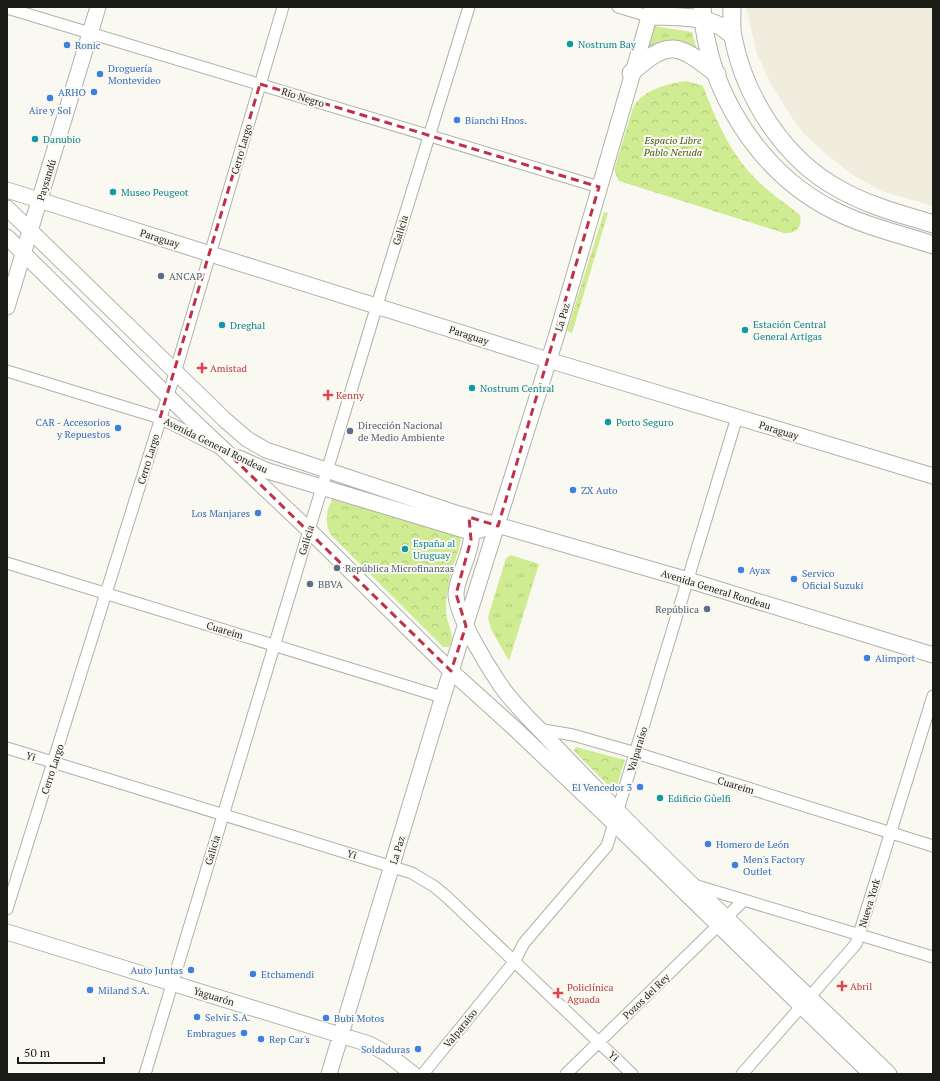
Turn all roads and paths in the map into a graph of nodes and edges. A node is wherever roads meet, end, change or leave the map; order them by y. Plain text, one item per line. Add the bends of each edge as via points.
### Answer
1 (98, 7) edge
2 (283, 7) edge
3 (469, 7) edge
4 (618, 7) edge
5 (732, 7) edge
6 (7, 8) edge
7 (650, 12) edge
8 (703, 14) edge
9 (90, 33) junction
10 (733, 36) junction
11 (631, 73) junction
12 (716, 74) junction
13 (260, 84) junction
14 (429, 136) junction
15 (599, 187) junction
16 (7, 190) edge
17 (40, 200) junction
18 (7, 208) edge
19 (933, 224) edge
20 (30, 231) junction
21 (7, 237) edge
22 (933, 245) edge
23 (24, 253) junction
24 (210, 253) junction
25 (377, 305) junction
26 (7, 307) edge
27 (549, 360) junction
28 (7, 371) edge
29 (175, 373) junction
30 (167, 396) junction
31 (737, 417) junction
32 (160, 418) junction
33 (227, 452) junction
34 (326, 472) junction
35 (933, 476) edge
36 (322, 488) junction
37 (459, 514) junction
38 (498, 526) junction
39 (309, 530) junction
40 (472, 532) junction
41 (7, 563) edge
42 (688, 580) junction
43 (107, 594) junction
44 (466, 626) junction
45 (274, 645) junction
46 (933, 655) edge
47 (451, 670) junction
48 (933, 696) edge
49 (442, 697) junction
50 (538, 729) junction
51 (7, 748) edge
52 (636, 753) junction
53 (54, 763) junction
54 (222, 814) junction
55 (616, 817) junction
56 (891, 833) junction
57 (933, 846) edge
58 (392, 866) junction
59 (693, 885) junction
60 (743, 901) junction
61 (7, 910) edge
62 (722, 922) junction
63 (7, 932) edge
64 (859, 935) junction
65 (933, 957) edge
66 (514, 962) junction
67 (173, 984) junction
68 (806, 1002) junction
69 (340, 1035) junction
70 (599, 1042) junction
71 (145, 1074) edge
72 (329, 1074) edge
73 (413, 1074) edge
74 (423, 1074) edge
75 (566, 1074) edge
76 (632, 1074) edge
77 (742, 1074) edge
78 (871, 1074) edge
79 (890, 1074) edge

1 - 9 street, Paysandú
2 - 13 street, Cerro Largo
3 - 14 street, Galicia
4 - 7 street
5 - 10 main road
6 - 9 street, Río Negro
7 - 8 main road via 675,16
7 - 11 street, La Paz
8 - 10 main road
8 - 12 main road via 709,52
9 - 13 street, Río Negro
9 - 17 street, Paysandú
10 - 19 main road via 746,80 773,129 791,150 838,189 868,203
11 - 12 main road via 661,50 671,49 693,55
11 - 15 street, La Paz
12 - 22 main road via 734,115 754,144 794,184 833,210 861,222
13 - 14 street, Río Negro
13 - 24 street, Cerro Largo
14 - 15 street, Río Negro
14 - 25 street, Galicia
15 - 27 street, La Paz
16 - 17 street, Paraguay
17 - 20 street, Paysandú
17 - 24 street, Paraguay
18 - 20 street, Avenida General Rondeau
20 - 23 street, Paysandú
20 - 29 street, Avenida General Rondeau
21 - 23 street
23 - 26 street, Paysandú
23 - 30 street
24 - 25 street, Paraguay
24 - 29 street, Cerro Largo
25 - 27 street, Paraguay
25 - 34 street, Galicia
27 - 31 street, Paraguay
27 - 38 street, La Paz
28 - 32 street, Avenida General Rondeau
29 - 30 street, Cerro Largo
29 - 34 street, Avenida General Rondeau via 247,439 266,450
30 - 32 street, Cerro Largo
30 - 33 street
31 - 35 street, Paraguay
31 - 42 street, Valparaíso
32 - 33 street, Avenida General Rondeau
32 - 43 street, Cerro Largo
33 - 36 street, Avenida General Rondeau via 268,471
33 - 39 street
34 - 36 street, Galicia
34 - 37 street, Avenida General Rondeau
36 - 39 street, Galicia
36 - 40 street, Avenida General Rondeau
37 - 38 street, Avenida General Rondeau
37 - 40 street via 469,523
38 - 40 street, Avenida General Rondeau
38 - 42 street, Avenida General Rondeau
38 - 44 street, La Paz
39 - 45 street, Galicia
39 - 47 street
40 - 44 street via 456,594
41 - 43 street, Cuareim
42 - 46 street, Avenida General Rondeau
42 - 52 street, Valparaíso
43 - 45 street, Cuareim
43 - 53 street, Cerro Largo
44 - 47 street, La Paz
44 - 50 street via 501,686
45 - 49 street, Cuareim
45 - 54 street, Galicia
47 - 49 street, La Paz
47 - 55 street
48 - 56 street, Nueva York
49 - 58 street, La Paz
50 - 52 street, Cuareim via 573,735
50 - 55 street
51 - 53 street, Yi
52 - 55 street, Valparaíso
52 - 56 street, Cuareim
53 - 54 street, Yi
53 - 61 street, Cerro Largo
54 - 58 street, Yi
54 - 67 street, Galicia
55 - 59 street
55 - 62 street
55 - 66 street, Valparaíso via 603,852 524,943
56 - 57 street, Cuareim
56 - 64 street, Nueva York
58 - 66 street, Yi via 435,887
58 - 69 street, La Paz
59 - 60 street
59 - 62 street
60 - 62 street, Pozos del Rey
60 - 64 street
62 - 68 street
62 - 70 street, Pozos del Rey
63 - 67 street, Yaguarón
64 - 65 street
64 - 68 street, Nueva York via 852,950
66 - 70 street, Yi
66 - 74 street, Valparaíso
67 - 69 street, Yaguarón
67 - 71 street, Galicia
68 - 77 street, Nueva York
68 - 78 street
68 - 79 street
69 - 72 street, La Paz
69 - 73 street, Yaguarón via 381,1050
70 - 75 street, Pozos del Rey
70 - 76 street, Yi

